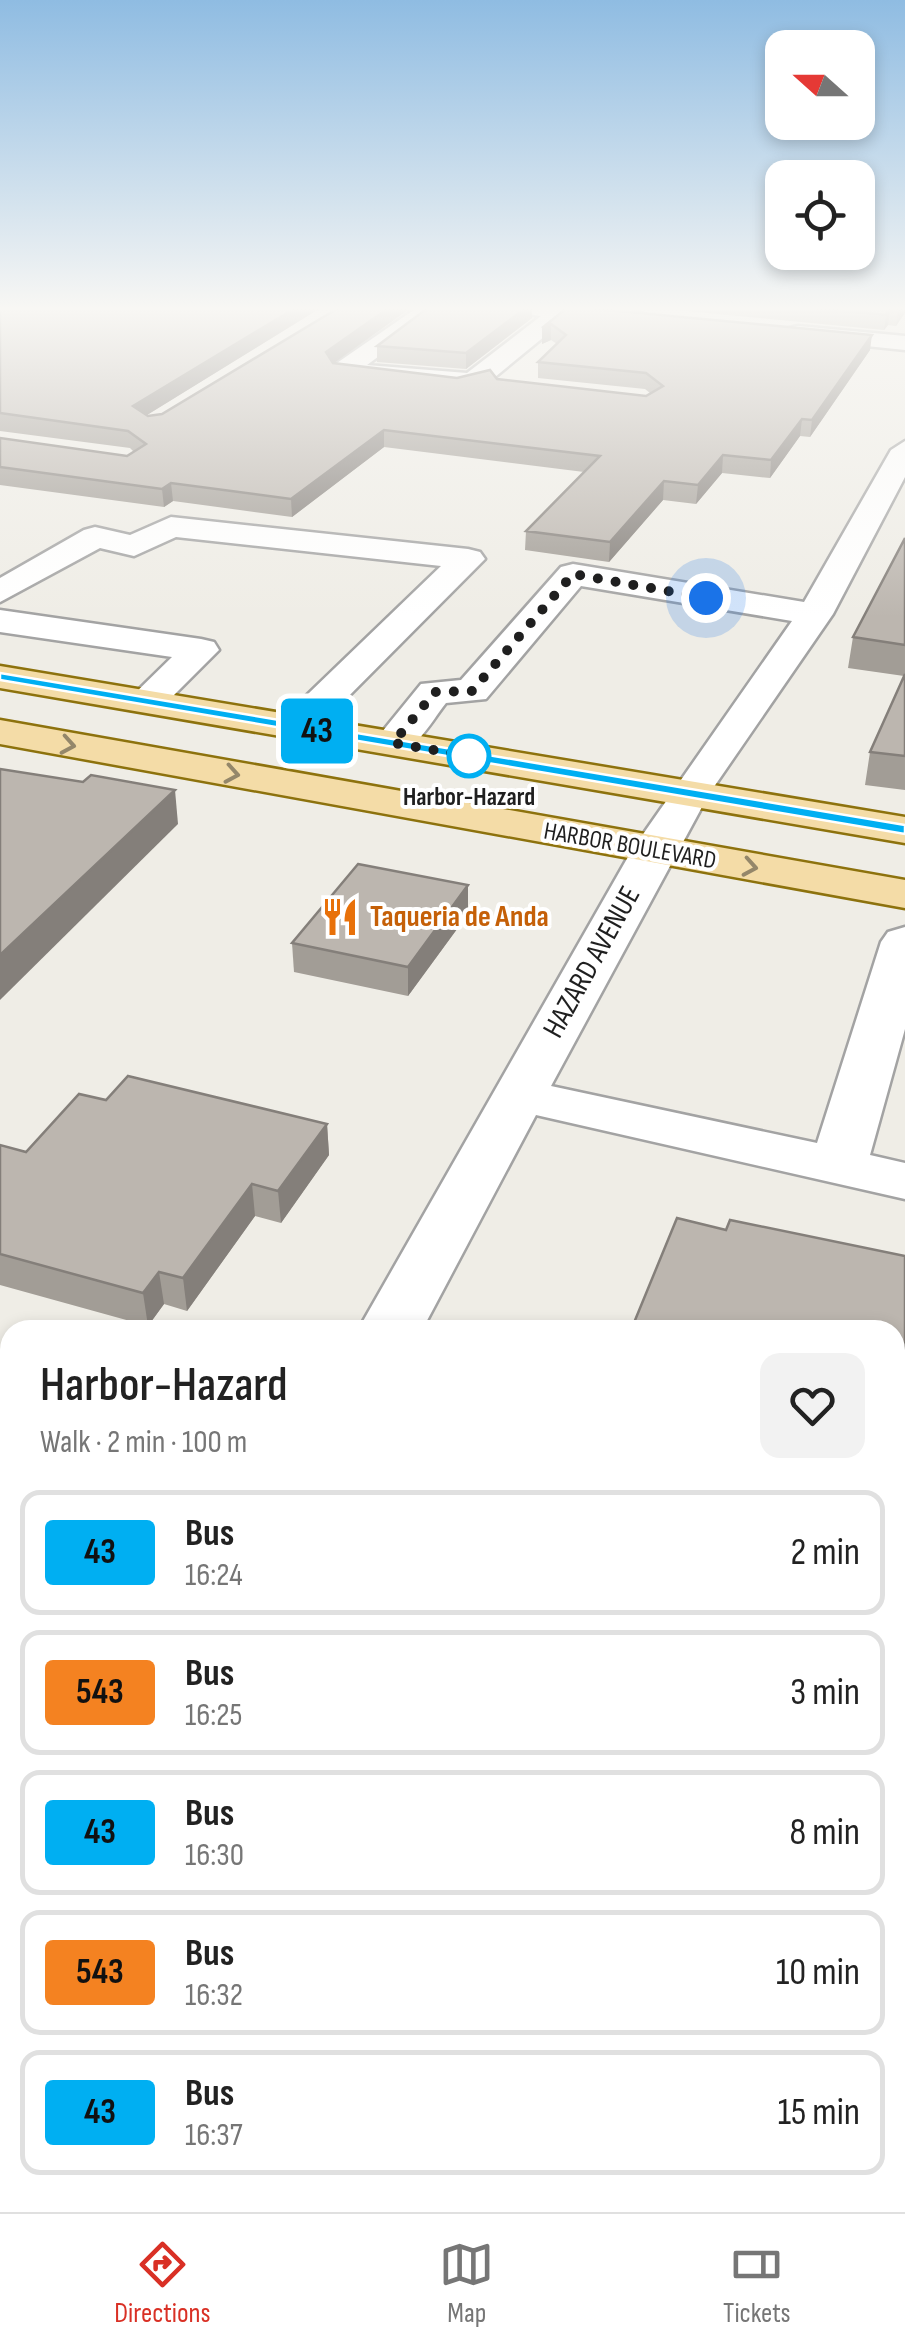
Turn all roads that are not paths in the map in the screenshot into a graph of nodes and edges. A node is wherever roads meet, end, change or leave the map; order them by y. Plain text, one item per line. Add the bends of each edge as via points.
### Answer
1 (905, 450) edge
2 (893, 493) edge
3 (0, 592) edge
4 (815, 614) junction
5 (0, 622) edge
6 (0, 677) edge
7 (145, 702) junction
8 (296, 727) junction
9 (0, 732) edge
10 (393, 743) junction
11 (688, 794) junction
12 (905, 830) edge
13 (654, 850) junction
14 (905, 894) edge
15 (905, 942) edge
16 (518, 1095) junction
17 (838, 1166) junction
18 (905, 1181) edge
19 (395, 1320) edge

1 - 2 street, HAZARD AVENUE
2 - 4 street, HAZARD AVENUE
3 - 8 street via 94,538 134,546 172,526 468,559
4 - 10 street via 573,574 472,691 435,692
4 - 11 street, HAZARD AVENUE
5 - 7 street via 201,650
6 - 7 main road
7 - 8 main road
8 - 10 main road
9 -> 13 main road, HARBOR BOULEVARD
10 - 11 main road
11 - 12 main road
11 - 13 street, HAZARD AVENUE
13 -> 14 main road, HARBOR BOULEVARD
13 - 16 street, HAZARD AVENUE
15 - 17 street
16 - 17 street
16 - 19 street, HAZARD AVENUE
17 - 18 street

